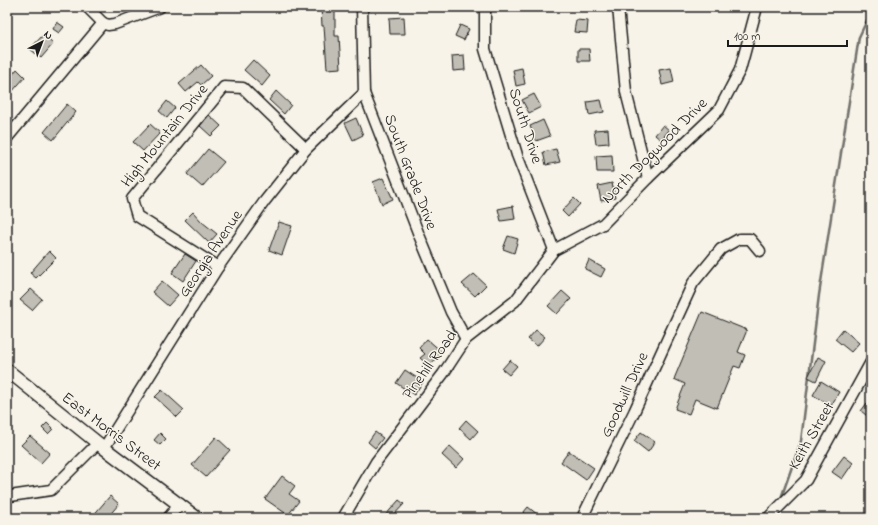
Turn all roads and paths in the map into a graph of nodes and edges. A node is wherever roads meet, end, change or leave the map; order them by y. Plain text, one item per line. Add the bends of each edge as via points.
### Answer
1 (87, 7) edge
2 (160, 7) edge
3 (362, 7) edge
4 (485, 7) edge
5 (618, 7) edge
6 (757, 7) edge
7 (103, 23) junction
8 (364, 93) junction
9 (7, 138) edge
10 (306, 149) junction
11 (648, 178) junction
12 (603, 224) joint
13 (554, 250) junction
14 (760, 251) dead end
15 (218, 266) junction
16 (466, 339) junction
17 (871, 362) edge
18 (7, 370) edge
19 (101, 445) junction
20 (10, 496) dead end
21 (180, 504) junction
22 (168, 518) edge
23 (197, 518) edge
24 (343, 518) edge
25 (582, 518) edge
26 (768, 518) edge

1 - 7 street
2 - 7 street via 115,24
3 - 8 street, South Grade Drive
4 - 13 street, South Drive via 485,49 517,155
5 - 11 street via 626,92
6 - 11 street, North Dogwood Drive via 740,70 719,110
7 - 9 street
8 - 10 street, Georgia Avenue
8 - 16 street, South Grade Drive via 419,236
10 - 15 street, Georgia Avenue
10 - 15 street, High Mountain Drive via 243,88 224,87 132,199 137,216
11 - 12 street, North Dogwood Drive
12 - 13 street, Pinehill Road
13 - 16 street, Pinehill Road via 515,301
14 - 25 street, Goodwill Drive via 750,240 740,239 722,248 693,283
15 - 19 street, Georgia Avenue
16 - 24 street, Pinehill Road via 443,374 376,462
17 - 26 street, Keith Street via 806,480
18 - 19 main road, East Morris Street
19 - 20 street, Georgia Avenue via 51,490
19 - 21 main road, East Morris Street
21 - 22 street
21 - 23 main road, East Morris Street

